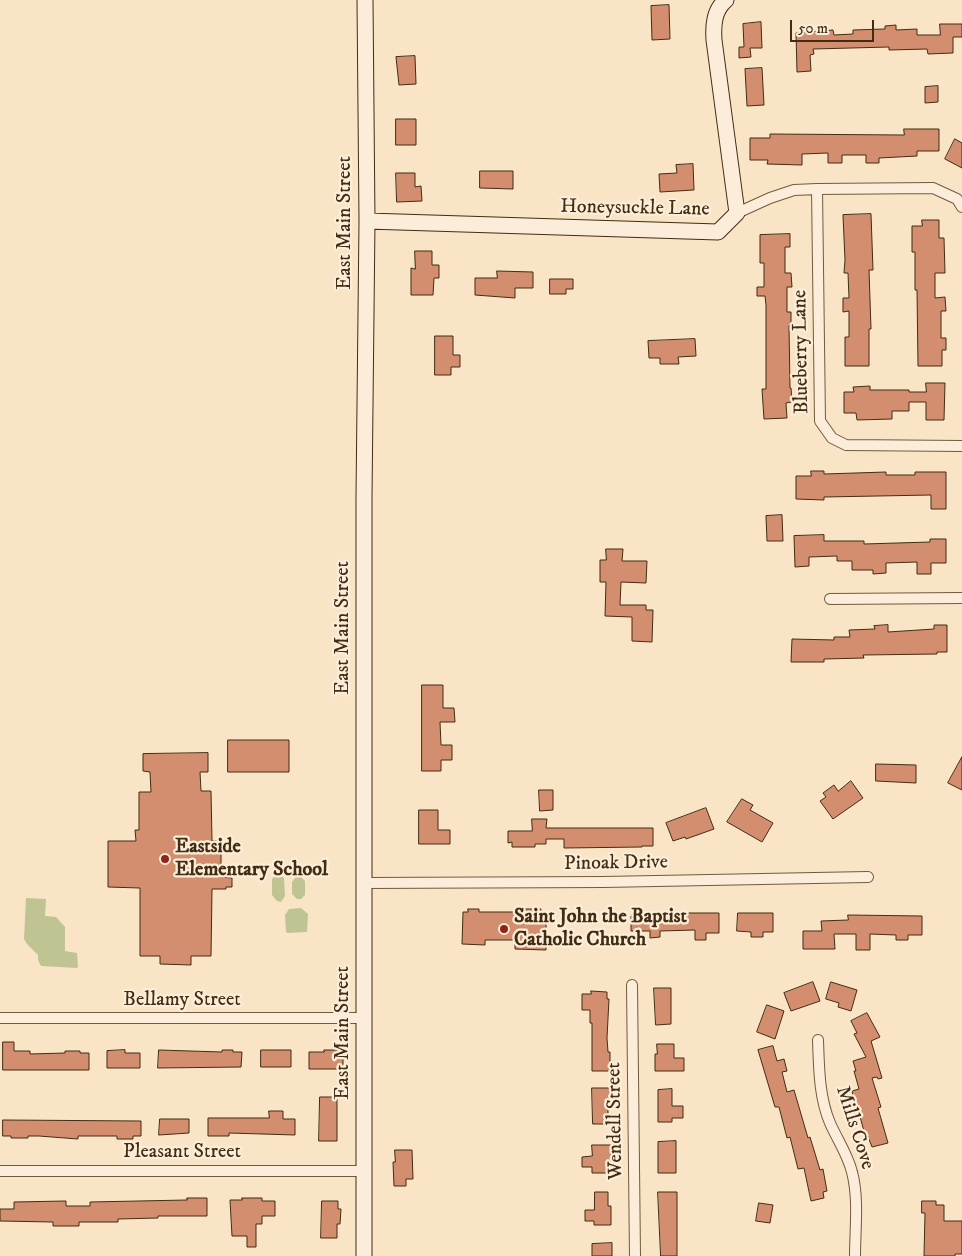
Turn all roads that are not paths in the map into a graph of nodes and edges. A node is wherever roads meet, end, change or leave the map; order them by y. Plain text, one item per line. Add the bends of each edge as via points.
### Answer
1 (364, 0) edge
2 (726, 0) edge
3 (817, 189) junction
4 (962, 208) edge
5 (737, 213) junction
6 (366, 221) junction
7 (962, 446) edge
8 (962, 598) edge
9 (830, 599) dead end
10 (868, 877) dead end
11 (364, 883) junction
12 (632, 986) dead end
13 (0, 1018) edge
14 (364, 1018) junction
15 (818, 1040) dead end
16 (0, 1171) edge
17 (364, 1171) junction
18 (364, 1256) edge
19 (635, 1256) edge
20 (855, 1256) edge

1 - 6 street, East Main Street
2 - 5 street, Honeysuckle Lane via 713,22
3 - 4 street via 933,188 956,199
3 - 5 street via 794,190
3 - 7 street, Blueberry Lane via 820,421 832,438 846,445
5 - 6 street, Honeysuckle Lane via 718,232
6 - 11 street, East Main Street
8 - 9 street
10 - 11 street, Pinoak Drive
11 - 14 street, East Main Street
12 - 19 street, Wendell Street
13 - 14 street, Bellamy Street
14 - 17 street, East Main Street
15 - 20 street, Mills Cove via 824,1104 852,1171 856,1196
16 - 17 street, Pleasant Street
17 - 18 street, East Main Street

